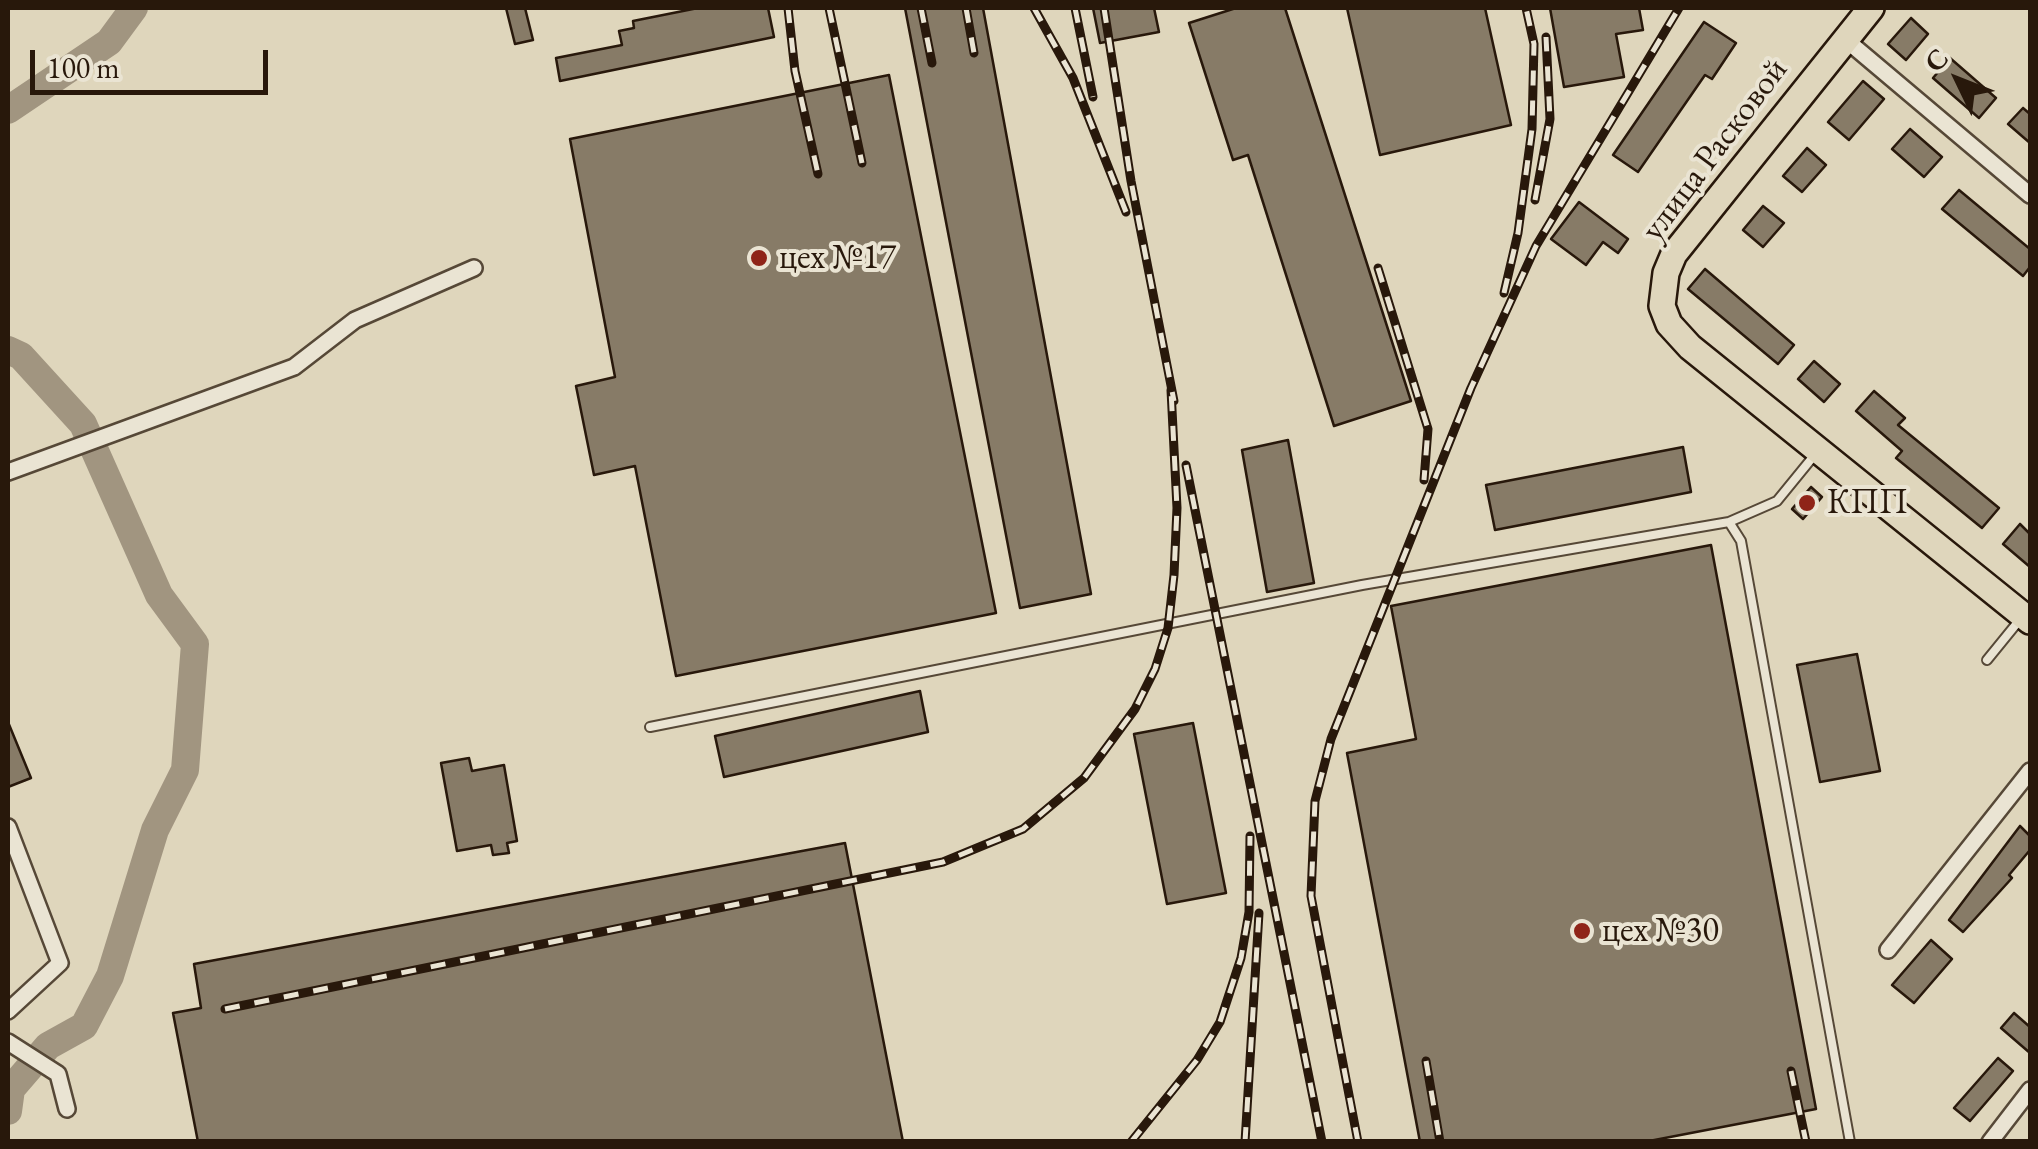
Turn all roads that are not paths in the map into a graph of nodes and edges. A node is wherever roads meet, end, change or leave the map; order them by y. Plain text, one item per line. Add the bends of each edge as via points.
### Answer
1 (1871, 8) edge
2 (1845, 39) junction
3 (2030, 196) edge
4 (474, 268) dead end
5 (1819, 450) junction
6 (8, 472) edge
7 (1729, 522) junction
8 (2027, 618) edge
9 (1987, 660) dead end
10 (650, 727) dead end
11 (2030, 771) edge
12 (8, 827) edge
13 (1888, 950) dead end
14 (8, 1010) edge
15 (8, 1042) edge
16 (2030, 1090) edge
17 (67, 1108) dead end
18 (1850, 1142) edge
19 (1990, 1142) edge

1 - 2 main road, улица Расковой
2 - 3 street
2 - 5 main road, улица Расковой via 1674,254 1662,293 1679,336
4 - 6 street via 355,320 294,368
5 - 7 lane via 1777,500
5 - 8 main road
7 - 10 lane via 1362,585
7 - 18 lane via 1741,541
8 - 9 lane
11 - 13 street
12 - 14 street via 60,963
15 - 17 street via 58,1074
16 - 19 street

